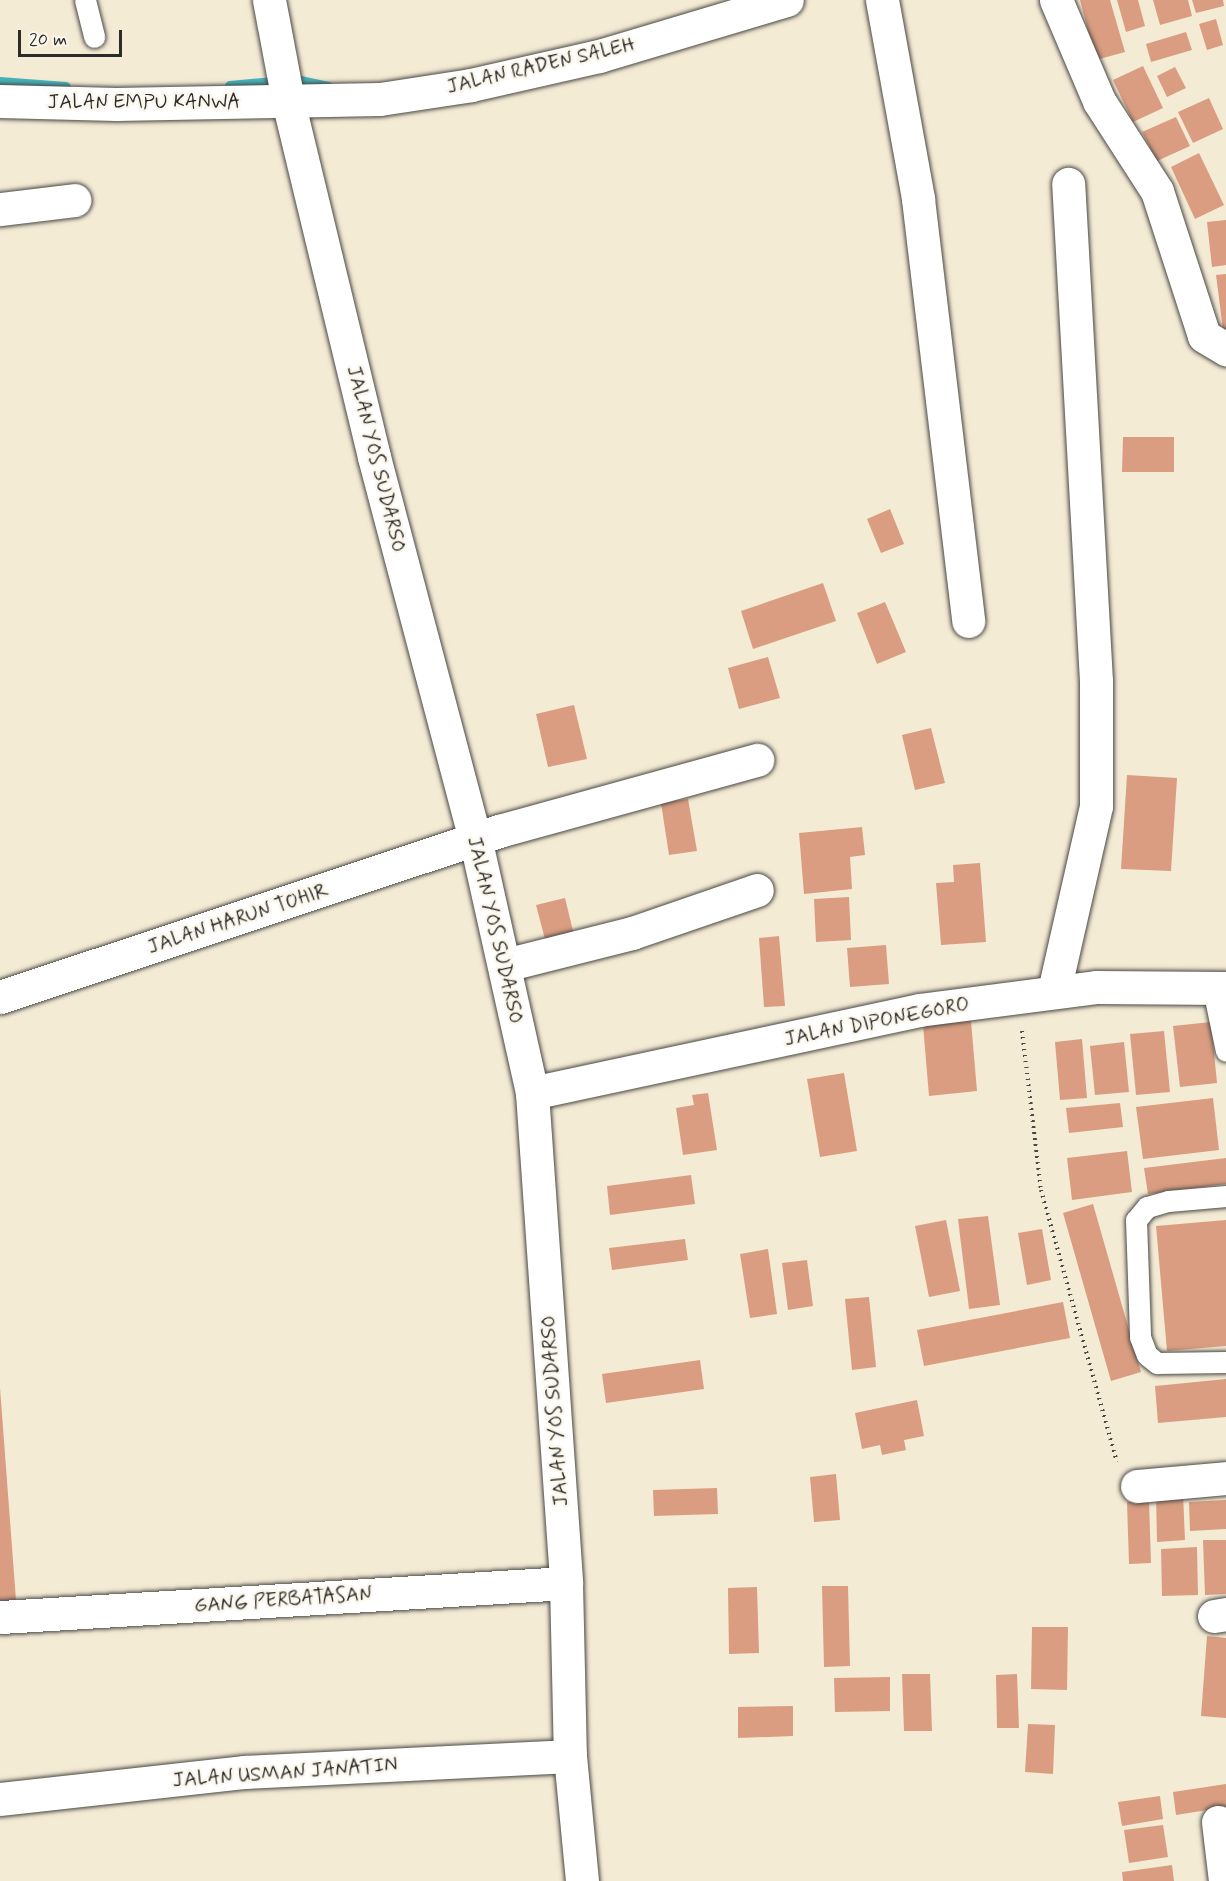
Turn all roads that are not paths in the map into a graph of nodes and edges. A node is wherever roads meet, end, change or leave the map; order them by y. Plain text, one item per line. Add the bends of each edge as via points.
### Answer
1 (85, 0) edge
2 (269, 0) edge
3 (787, 0) edge
4 (882, 0) edge
5 (1056, 0) edge
6 (94, 37) dead end
7 (287, 94) junction
8 (0, 101) edge
9 (1068, 184) dead end
10 (74, 200) dead end
11 (0, 209) edge
12 (1226, 350) edge
13 (968, 621) dead end
14 (757, 760) dead end
15 (476, 842) junction
16 (757, 890) dead end
17 (505, 965) junction
18 (1220, 989) edge
19 (1054, 991) junction
20 (0, 996) edge
21 (1226, 1051) edge
22 (532, 1093) junction
23 (1226, 1196) edge
24 (1226, 1362) edge
25 (1226, 1478) edge
26 (1137, 1486) road end
27 (566, 1582) junction
28 (1, 1617) edge
29 (570, 1756) junction
30 (0, 1799) edge
31 (1218, 1822) dead end
32 (582, 1881) edge
33 (1225, 1881) edge

1 - 6 lane
2 - 7 street, JALAN YOS SUDARSO
3 - 7 street, JALAN RADEN SALEH via 599,56 471,85 380,99
4 - 13 street via 918,199
5 - 12 street via 1099,101 1157,191 1204,336
7 - 8 street, JALAN EMPU KANWA
7 - 15 street, JALAN YOS SUDARSO via 374,458
9 - 19 street via 1096,681 1096,806
10 - 11 street
14 - 15 street, JALAN HARUN TOHIR via 499,831
15 - 17 street, JALAN YOS SUDARSO
15 - 20 street, JALAN HARUN TOHIR
16 - 17 street via 632,933
17 - 22 street, JALAN YOS SUDARSO
18 - 19 street, JALAN DIPONEGORO via 1096,987
18 - 21 lane
19 - 22 street, JALAN DIPONEGORO via 919,1010
22 - 27 street, JALAN YOS SUDARSO
23 - 24 lane via 1157,1204 1147,1207 1136,1220 1140,1336 1147,1355 1157,1363
25 - 26 street
27 - 28 street, GANG PERBATASAN
27 - 29 street, JALAN YOS SUDARSO
29 - 30 street, JALAN USMAN JANATIN via 245,1772
29 - 32 street, JALAN YOS SUDARSO
31 - 33 street

